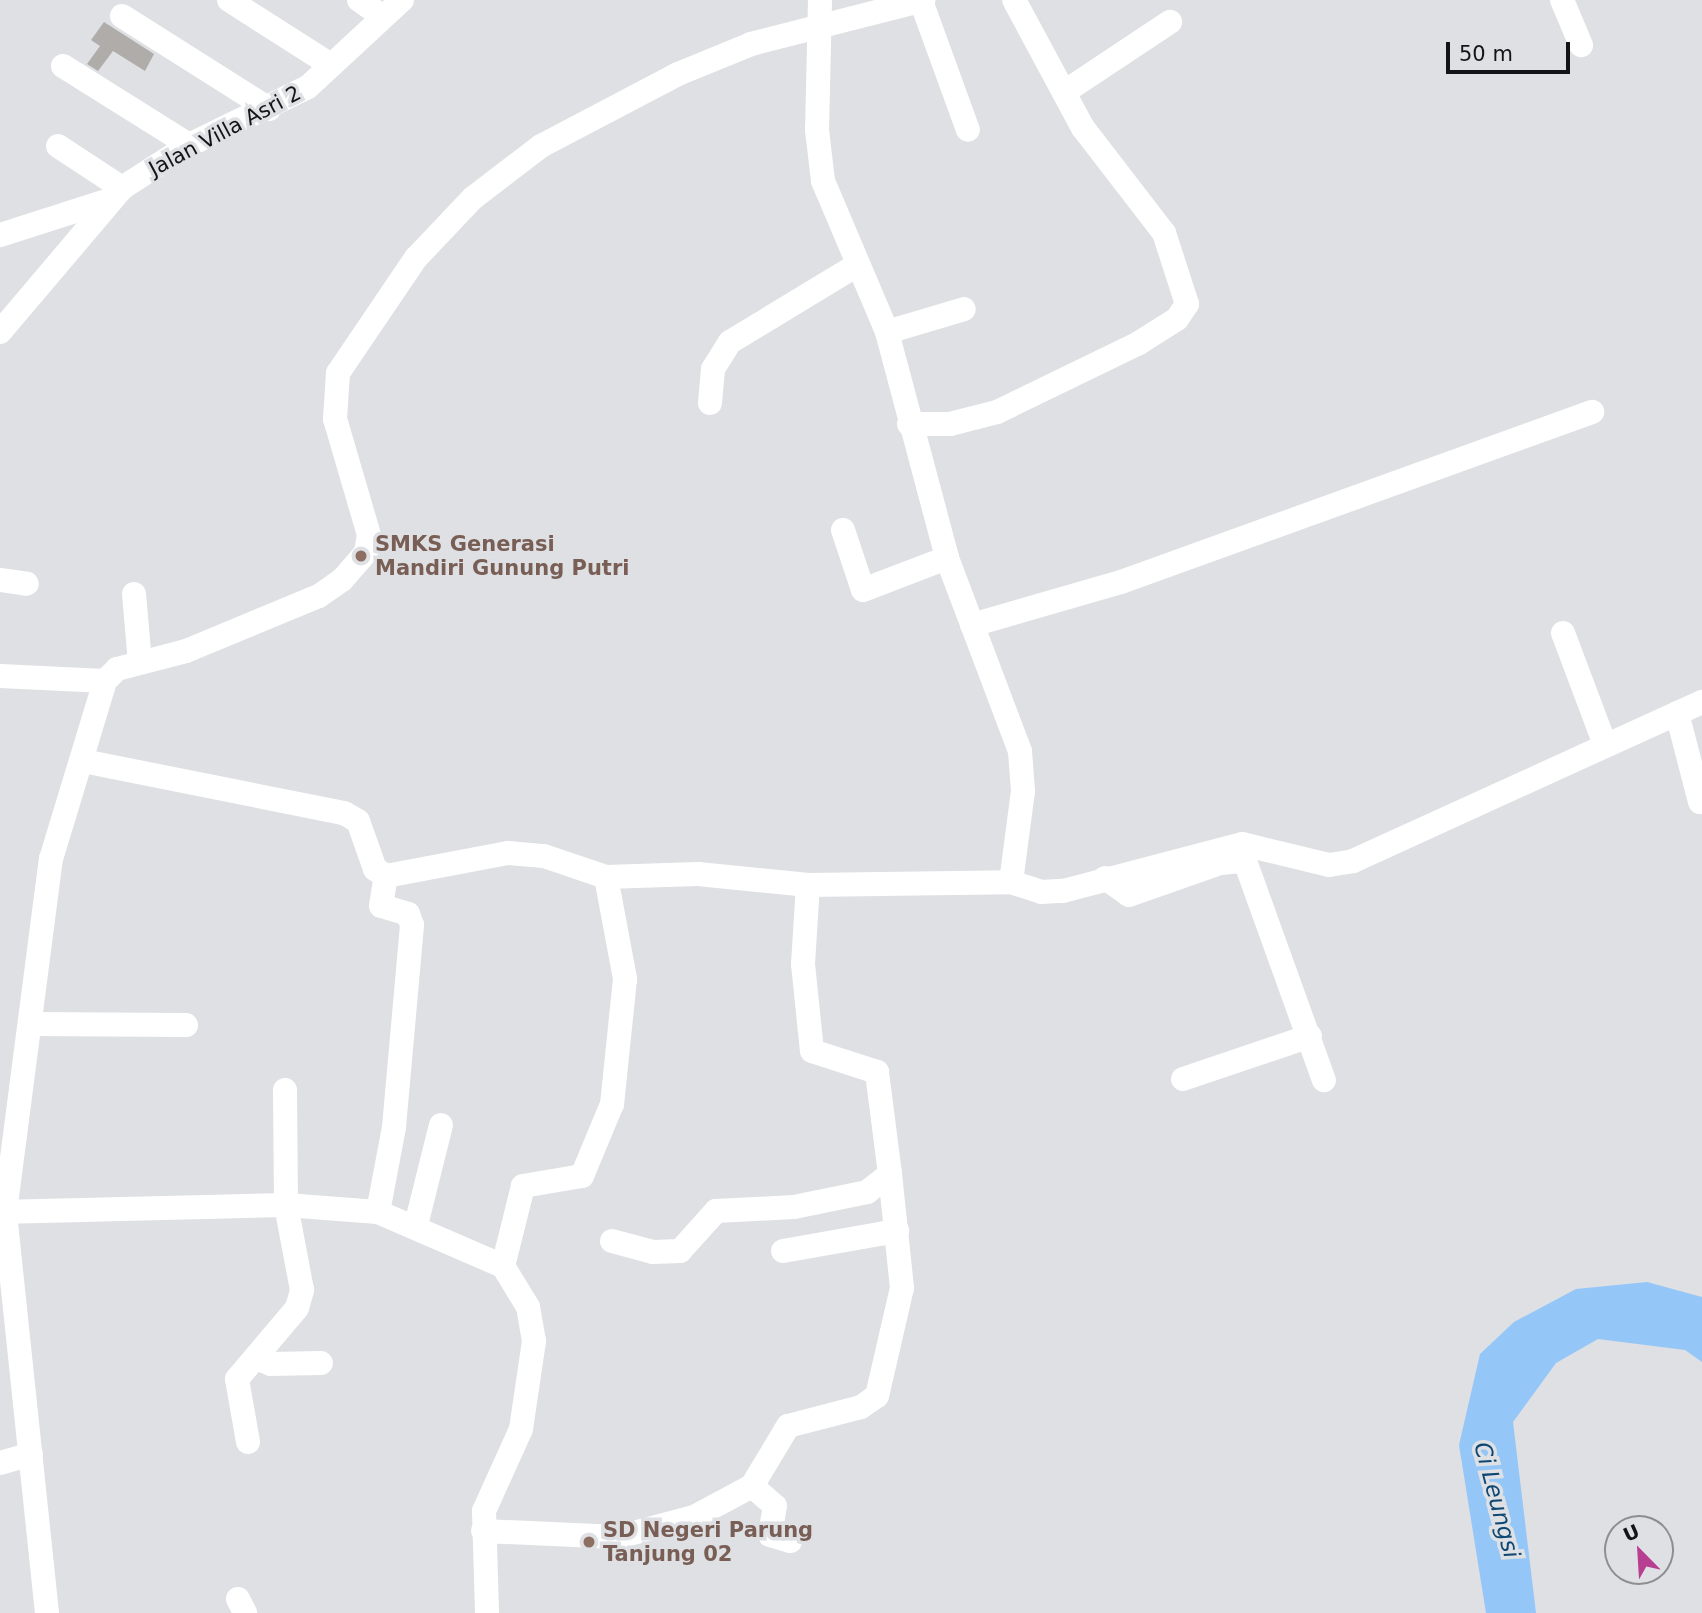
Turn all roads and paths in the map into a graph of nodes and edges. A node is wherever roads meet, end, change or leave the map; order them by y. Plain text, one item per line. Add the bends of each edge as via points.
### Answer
1 (229, 0) edge
2 (359, 0) edge
3 (402, 0) edge
4 (820, 0) edge
5 (922, 0) edge
6 (1014, 0) edge
7 (1562, 0) edge
8 (122, 16) dead end
9 (382, 16) junction
10 (1170, 22) dead end
11 (819, 25) junction
12 (1581, 45) dead end
13 (331, 65) junction
14 (62, 66) dead end
15 (1066, 91) junction
16 (269, 109) junction
17 (968, 130) dead end
18 (189, 145) junction
19 (58, 146) dead end
20 (116, 194) junction
21 (0, 234) edge
22 (858, 265) junction
23 (964, 309) dead end
24 (0, 332) edge
25 (887, 332) junction
26 (710, 404) dead end
27 (1592, 412) dead end
28 (909, 424) junction
29 (843, 530) dead end
30 (947, 558) junction
31 (0, 580) edge
32 (27, 584) dead end
33 (134, 594) dead end
34 (972, 625) junction
35 (1563, 633) dead end
36 (140, 662) junction
37 (0, 676) edge
38 (105, 681) junction
39 (1702, 702) edge
40 (1677, 713) junction
41 (1604, 742) junction
42 (83, 761) junction
43 (1700, 803) dead end
44 (386, 876) junction
45 (607, 877) junction
46 (1105, 878) junction
47 (1011, 882) junction
48 (808, 885) junction
49 (30, 1024) junction
50 (186, 1025) dead end
51 (1310, 1036) junction
52 (1183, 1079) dead end
53 (1324, 1080) dead end
54 (285, 1090) dead end
55 (441, 1125) dead end
56 (890, 1174) junction
57 (286, 1205) junction
58 (3, 1212) edge
59 (379, 1212) junction
60 (416, 1225) junction
61 (897, 1231) junction
62 (612, 1241) dead end
63 (783, 1251) dead end
64 (503, 1266) junction
65 (256, 1358) junction
66 (321, 1363) dead end
67 (247, 1442) dead end
68 (31, 1454) junction
69 (0, 1463) edge
70 (752, 1486) junction
71 (483, 1531) junction
72 (790, 1541) dead end
73 (47, 1613) edge
74 (487, 1613) edge

1 - 13 street
2 - 9 street
3 - 9 street, Jalan Villa Asri 2
4 - 11 street
5 - 11 street
5 - 17 street
6 - 15 street
7 - 12 street
8 - 16 street
9 - 13 street, Jalan Villa Asri 2
10 - 15 street
11 - 22 street via 819,160
11 - 36 street via 678,74 541,146 473,198 416,258 338,373 335,419 369,535 357,566 319,596 186,651
13 - 16 street, Jalan Villa Asri 2
14 - 18 street
15 - 28 street via 1083,128 1164,233 1186,287 1185,311 1139,343 997,412 950,424
16 - 18 street, Jalan Villa Asri 2
18 - 20 street, Jalan Villa Asri 2
19 - 20 street
20 - 21 street
20 - 24 street, Jalan Villa Asri 2
22 - 25 street
22 - 26 street via 730,342 713,369
23 - 25 street
25 - 28 street
27 - 34 street via 1121,582
28 - 30 street
29 - 30 street via 863,590
30 - 34 street
31 - 32 street
33 - 36 street
34 - 47 street via 1020,751 1023,791
35 - 41 street
36 - 38 street
37 - 38 street
38 - 42 street
39 - 40 street
40 - 41 street
40 - 43 street
41 - 46 street via 1353,861 1329,866 1242,844
42 - 44 street via 344,813 358,821 375,869
42 - 49 street via 51,859
44 - 45 street via 508,853 544,856
44 - 59 street via 381,905 408,914 412,925 394,1127
45 - 48 street via 698,874
45 - 64 street via 625,979 612,1104 582,1176 523,1186
46 - 47 street via 1041,892
46 - 51 street via 1129,895 1220,863 1245,861
47 - 48 street
48 - 56 street via 803,964 812,1051 877,1072
49 - 50 street
49 - 58 street
51 - 52 street
51 - 53 street
54 - 57 street
55 - 60 street
56 - 61 street
56 - 62 street via 867,1192 794,1207 716,1210 680,1251 653,1252
57 - 58 street
57 - 59 street
57 - 65 street via 302,1290 297,1308
58 - 68 street
59 - 60 street
60 - 64 street
61 - 63 street
61 - 70 street via 902,1287 877,1396 861,1407 788,1426
64 - 71 street via 531,1314 534,1341 521,1429 487,1494
65 - 66 street via 271,1364
65 - 67 street via 237,1379
68 - 69 street
68 - 73 street
70 - 71 street via 694,1517 636,1534 527,1538
70 - 72 street via 775,1506 770,1535
71 - 74 street

